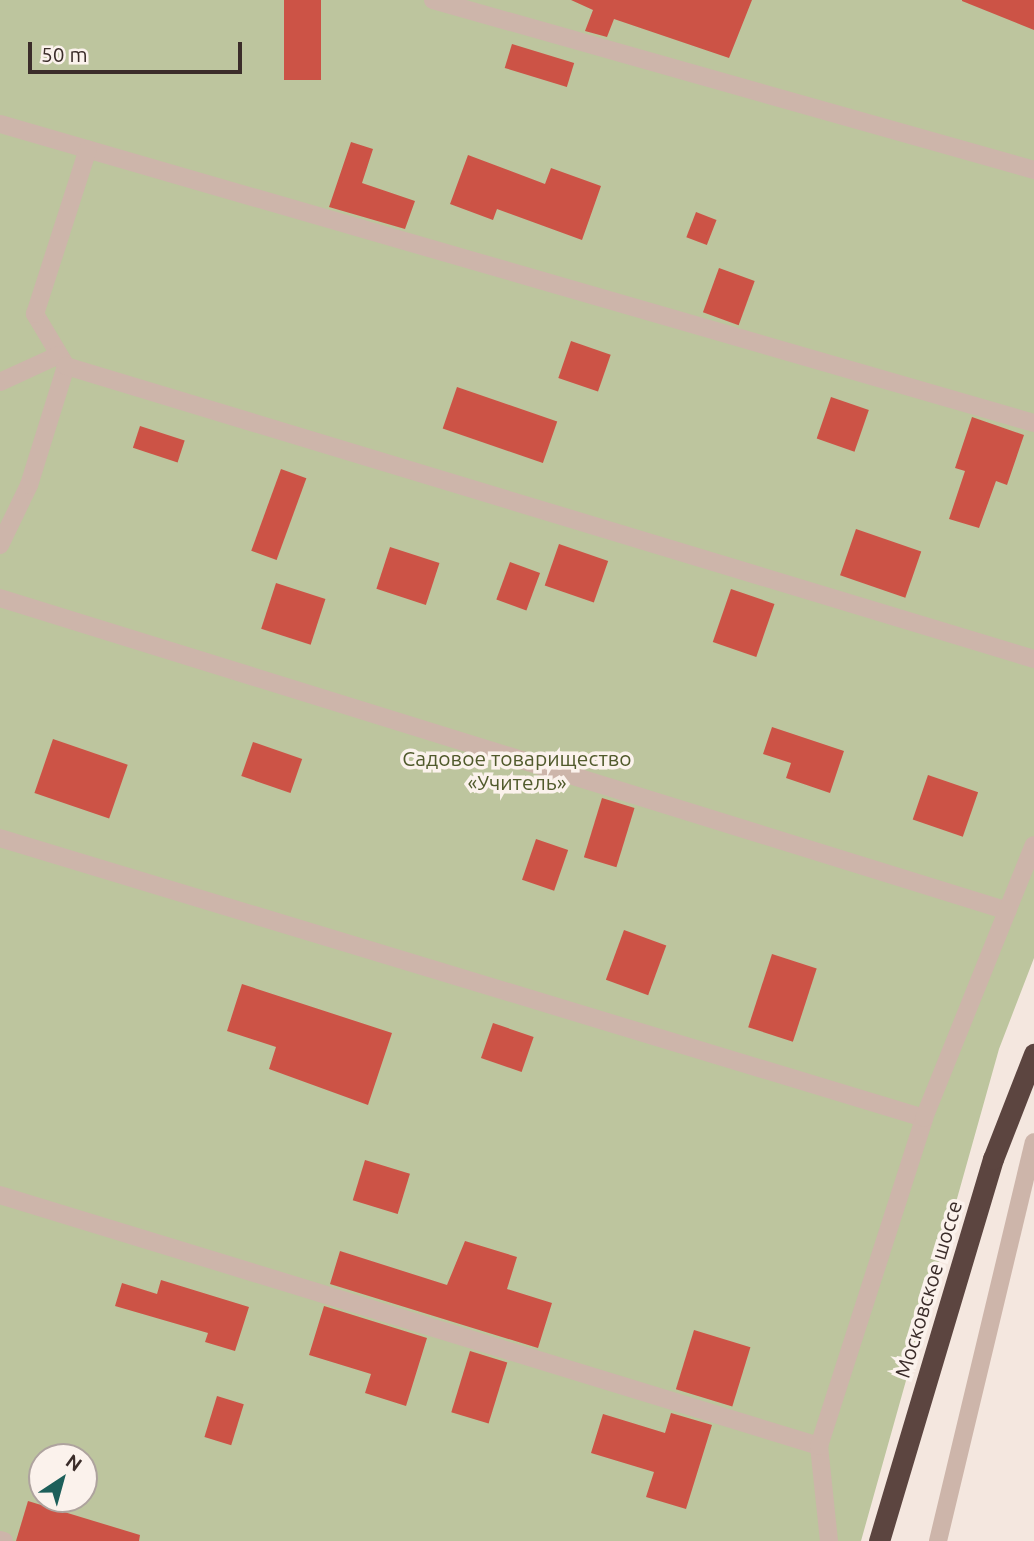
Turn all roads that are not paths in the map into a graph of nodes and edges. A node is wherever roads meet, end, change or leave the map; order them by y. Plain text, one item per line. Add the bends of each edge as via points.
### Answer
1 (433, 0) edge
2 (0, 124) edge
3 (88, 149) junction
4 (1034, 170) edge
5 (63, 360) junction
6 (0, 382) edge
7 (1034, 423) edge
8 (0, 545) edge
9 (0, 598) edge
10 (1034, 659) edge
11 (0, 838) edge
12 (1034, 845) edge
13 (1008, 911) junction
14 (1034, 1054) edge
15 (924, 1118) junction
16 (1034, 1142) edge
17 (0, 1195) edge
18 (819, 1446) junction
19 (829, 1541) edge
20 (879, 1541) edge
21 (938, 1541) edge

1 - 4 street
2 - 3 street
3 - 5 street via 35,314
3 - 7 street
5 - 6 street
5 - 8 street via 29,485
5 - 10 street
9 - 13 street
11 - 15 street
12 - 13 street
13 - 15 street
14 - 20 highway, Московское шоссе via 993,1159
15 - 18 street
16 - 21 street
17 - 18 street
18 - 19 street

